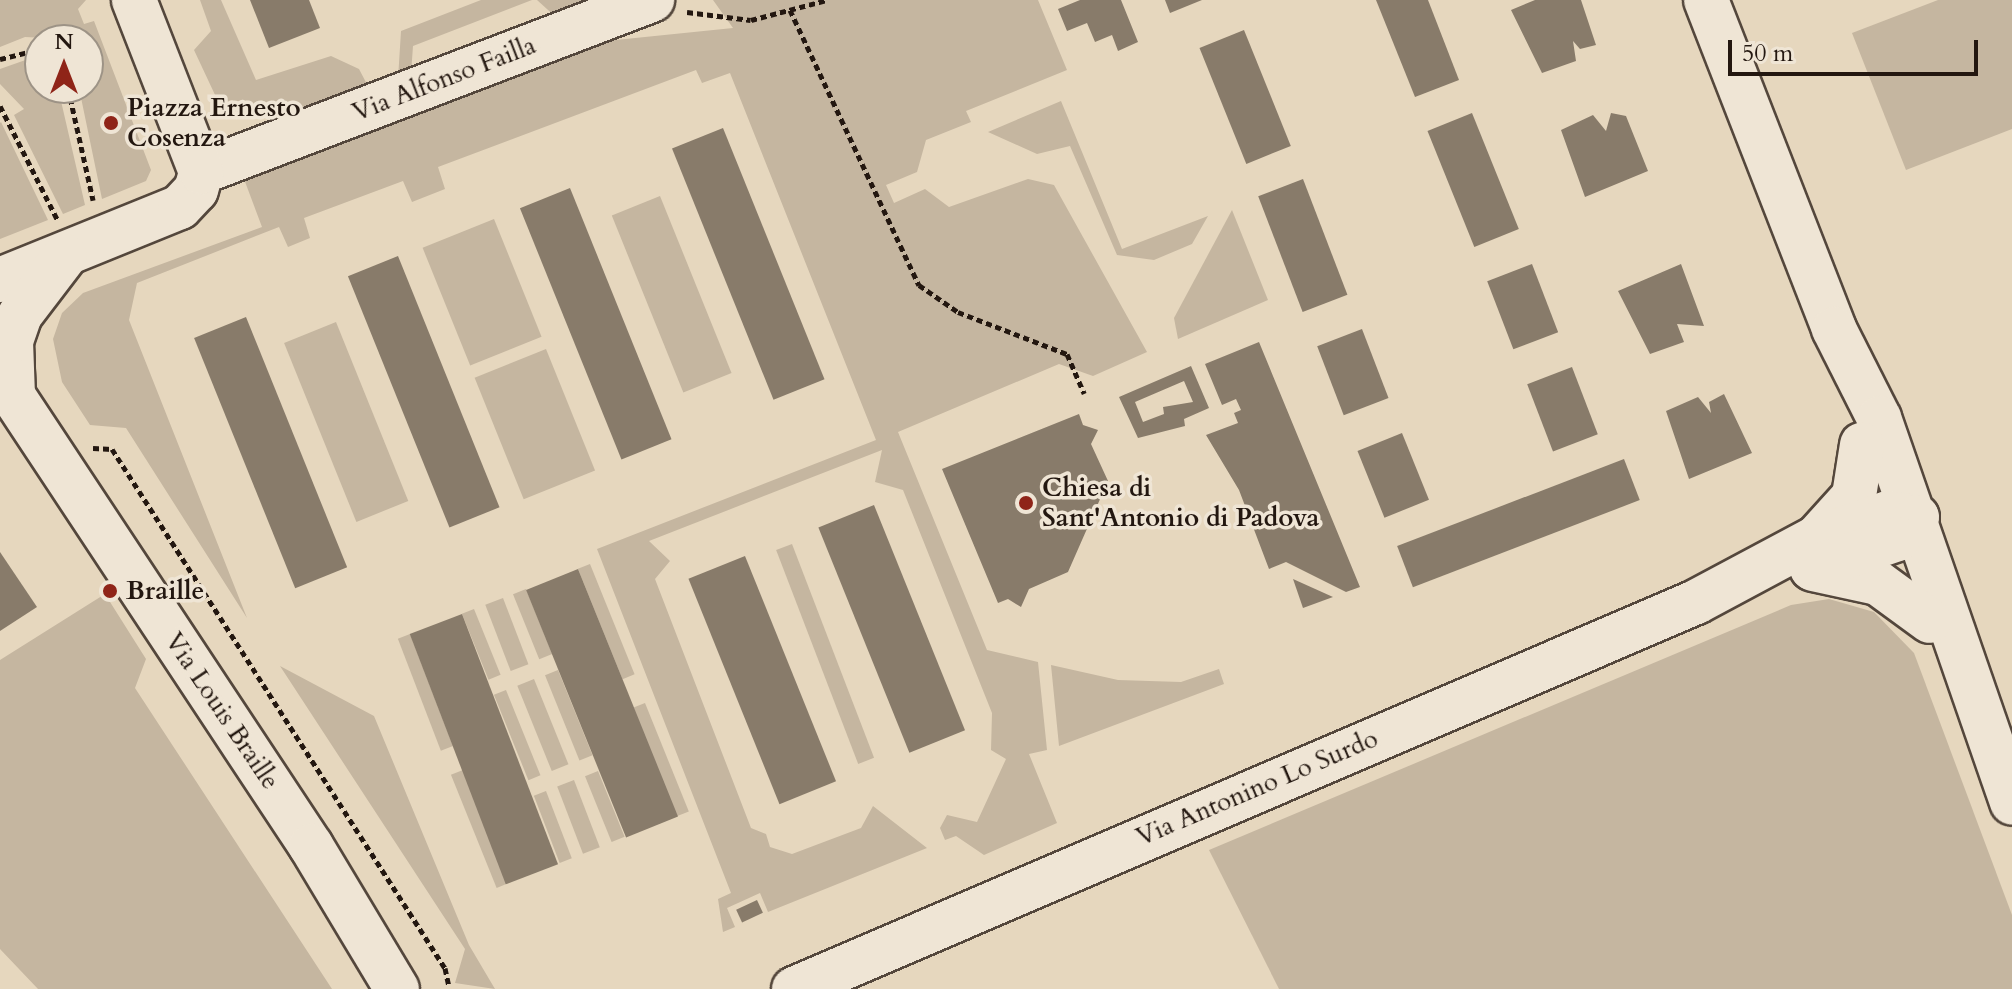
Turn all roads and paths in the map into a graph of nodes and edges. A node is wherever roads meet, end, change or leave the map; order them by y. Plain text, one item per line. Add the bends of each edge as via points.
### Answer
1 (134, 0) edge
2 (652, 0) edge
3 (827, 0) edge
4 (1706, 0) edge
5 (790, 10) junction
6 (24, 53) edge
7 (0, 59) edge
8 (69, 104) edge
9 (0, 106) edge
10 (219, 165) junction
11 (79, 226) junction
12 (0, 280) edge
13 (1834, 329) junction
14 (6, 386) edge
15 (1084, 393) dead end
16 (1862, 445) junction
17 (84, 447) dead end
18 (1901, 523) junction
19 (1814, 553) junction
20 (1930, 621) junction
21 (1997, 761) junction
22 (2012, 803) edge
23 (311, 846) junction
24 (806, 982) edge
25 (397, 989) edge
26 (443, 989) edge
27 (772, 989) edge

1 - 10 street
2 - 5 path via 703,17 751,20
2 - 10 street, Via Alfonso Failla
3 - 5 path
4 - 13 street
5 - 15 path via 919,285 958,312 1067,354
6 - 7 path
8 - 11 path
9 - 11 path
10 - 11 street via 180,207
11 - 12 street
11 - 14 street via 20,315
13 - 16 street
13 - 18 street via 1879,418
14 - 23 street, Via Louis Braille
16 - 18 street
16 - 19 street via 1854,496
17 - 26 path via 112,449 437,955
18 - 19 street
18 - 20 street
18 - 21 street
19 - 20 street via 1878,583
19 - 24 street, Via Antonino Lo Surdo
20 - 21 street
21 - 22 street
23 - 25 street
23 - 26 street
24 - 27 street, Via Antonino Lo Surdo

